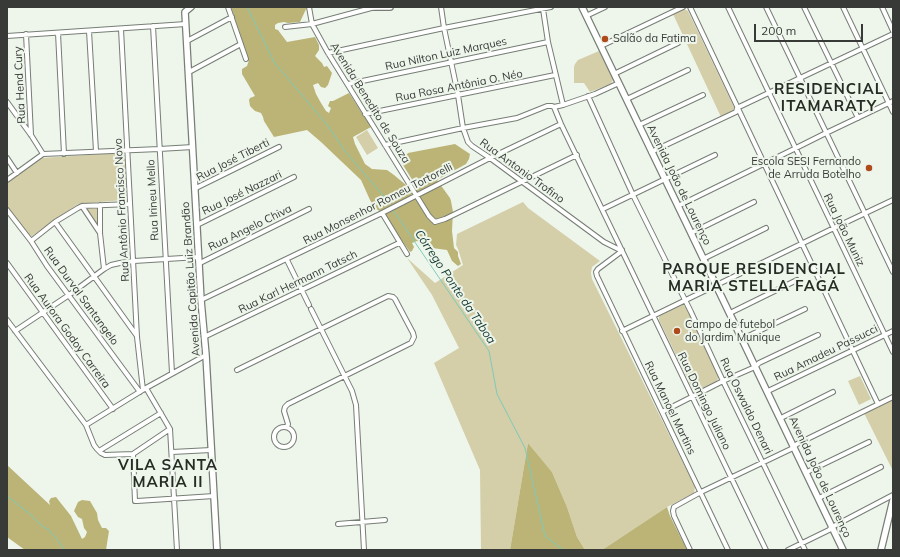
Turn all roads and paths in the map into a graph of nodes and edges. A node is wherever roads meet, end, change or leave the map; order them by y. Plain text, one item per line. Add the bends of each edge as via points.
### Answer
1 (191, 7) edge
2 (228, 7) edge
3 (309, 7) edge
4 (375, 7) edge
5 (384, 7) edge
6 (390, 7) edge
7 (441, 7) edge
8 (550, 7) edge
9 (582, 7) edge
10 (605, 7) edge
11 (683, 7) edge
12 (690, 7) edge
13 (728, 7) edge
14 (766, 7) edge
15 (804, 7) edge
16 (843, 7) edge
17 (882, 7) edge
18 (185, 9) edge
19 (542, 9) junction
20 (586, 16) junction
21 (232, 17) junction
22 (186, 24) junction
23 (312, 24) junction
24 (153, 26) junction
25 (285, 27) dead end
26 (444, 28) junction
27 (121, 29) junction
28 (89, 31) junction
29 (58, 32) junction
30 (893, 32) edge
31 (26, 34) junction
32 (7, 36) edge
33 (187, 41) junction
34 (548, 42) junction
35 (678, 43) dead end
36 (241, 44) junction
37 (601, 46) junction
38 (863, 48) junction
39 (328, 53) junction
40 (246, 59) dead end
41 (451, 62) junction
42 (831, 63) junction
43 (688, 70) dead end
44 (189, 72) junction
45 (614, 74) junction
46 (555, 75) junction
47 (800, 78) junction
48 (619, 83) junction
49 (348, 84) junction
50 (769, 93) junction
51 (458, 95) junction
52 (703, 95) dead end
53 (588, 96) junction
54 (627, 99) junction
55 (7, 102) edge
56 (891, 102) edge
57 (563, 105) junction
58 (554, 107) junction
59 (737, 108) junction
60 (893, 112) edge
61 (365, 114) junction
62 (858, 118) junction
63 (561, 124) junction
64 (639, 125) junction
65 (463, 128) junction
66 (826, 133) junction
67 (31, 135) junction
68 (386, 145) junction
69 (193, 146) junction
70 (279, 147) dead end
71 (159, 149) junction
72 (795, 149) junction
73 (127, 150) junction
74 (96, 151) junction
75 (651, 152) junction
76 (43, 154) junction
77 (64, 154) junction
78 (577, 155) junction
79 (715, 155) dead end
80 (7, 158) edge
81 (490, 158) junction
82 (764, 164) junction
83 (17, 173) junction
84 (294, 178) dead end
85 (665, 179) junction
86 (7, 180) edge
87 (522, 182) junction
88 (196, 188) junction
89 (416, 195) junction
90 (633, 195) junction
91 (893, 200) edge
92 (754, 202) dead end
93 (130, 204) junction
94 (100, 205) junction
95 (82, 206) junction
96 (678, 206) junction
97 (309, 209) dead end
98 (603, 209) junction
99 (7, 210) edge
100 (382, 213) junction
101 (865, 213) junction
102 (55, 222) junction
103 (198, 225) junction
104 (766, 228) dead end
105 (833, 228) junction
106 (100, 233) junction
107 (692, 233) junction
108 (31, 241) junction
109 (399, 243) junction
110 (802, 243) junction
111 (622, 250) junction
112 (407, 254) dead end
113 (166, 258) junction
114 (703, 259) junction
115 (199, 260) junction
116 (286, 260) junction
117 (134, 261) junction
118 (7, 264) edge
119 (104, 269) junction
120 (893, 272) edge
121 (95, 276) junction
122 (796, 280) dead end
123 (716, 285) junction
124 (302, 290) junction
125 (69, 295) junction
126 (201, 300) junction
127 (685, 300) junction
128 (805, 308) dead end
129 (42, 313) junction
130 (730, 313) junction
131 (653, 315) junction
132 (7, 320) edge
133 (321, 329) junction
134 (622, 330) junction
135 (15, 331) junction
136 (893, 331) edge
137 (818, 335) dead end
138 (884, 335) junction
139 (137, 337) junction
140 (204, 338) junction
141 (742, 339) junction
142 (853, 350) junction
143 (893, 352) edge
144 (206, 355) junction
145 (755, 367) junction
146 (237, 370) dead end
147 (172, 373) junction
148 (344, 376) junction
149 (723, 381) junction
150 (143, 390) junction
151 (768, 391) junction
152 (833, 392) dead end
153 (692, 396) junction
154 (893, 397) edge
155 (878, 404) junction
156 (113, 408) junction
157 (662, 412) junction
158 (161, 413) junction
159 (780, 418) junction
160 (86, 425) junction
161 (287, 427) junction
162 (170, 429) junction
163 (869, 442) dead end
164 (794, 447) junction
165 (211, 450) junction
166 (99, 451) junction
167 (172, 452) junction
168 (133, 454) junction
169 (763, 462) junction
170 (881, 467) dead end
171 (807, 472) junction
172 (731, 478) junction
173 (701, 492) junction
174 (893, 495) edge
175 (214, 496) junction
176 (174, 498) junction
177 (819, 498) junction
178 (893, 500) edge
179 (386, 520) dead end
180 (363, 521) junction
181 (338, 524) dead end
182 (832, 527) junction
183 (802, 543) junction
184 (883, 549) edge
185 (177, 550) edge
186 (217, 550) edge
187 (364, 550) edge
188 (690, 550) edge
189 (728, 550) edge
190 (766, 550) edge
191 (788, 550) edge
192 (805, 550) edge
193 (843, 550) edge

1 - 18 street
2 - 21 street
3 - 23 street, Avenida Benedito de Souza
4 - 5 street
4 - 23 street
5 - 6 street
7 - 26 street, Rua Antonio Trofino
8 - 19 street
9 - 20 street, Avenida João de Lourenço
10 - 20 street
11 - 37 street
12 - 59 street
13 - 50 street, Rua João Muniz
14 - 47 street
15 - 42 street
16 - 38 street
17 - 30 street
18 - 22 street, Avenida Capitão Luiz Brandão
19 - 26 street
19 - 34 street
20 - 37 street, Avenida João de Lourenço
21 - 33 street
21 - 36 street
22 - 24 street
22 - 33 street, Avenida Capitão Luiz Brandão
23 - 25 street
23 - 39 street, Avenida Benedito de Souza
24 - 27 street
24 - 71 street, Rua Irineu Mello
26 - 39 street
26 - 41 street, Rua Antonio Trofino
27 - 28 street
27 - 73 street, Rua Antônio Francisco Novo
28 - 29 street
28 - 74 street
29 - 31 street
29 - 77 street
30 - 38 street
31 - 32 street
31 - 67 street, Rua Hend Cury
33 - 44 street, Avenida Capitão Luiz Brandão
34 - 41 street, Rua Nilton Luiz Marques
34 - 46 street
35 - 45 street
36 - 40 street
36 - 44 street
37 - 45 street, Avenida João de Lourenço
38 - 42 street
38 - 56 street
39 - 49 street, Avenida Benedito de Souza
41 - 49 street, Rua Nilton Luiz Marques
41 - 51 street, Rua Antonio Trofino
42 - 47 street
42 - 62 street
43 - 54 street
44 - 69 street, Avenida Capitão Luiz Brandão
45 - 48 street, Avenida João de Lourenço
46 - 51 street, Rua Rosa Antônia O. Néo
46 - 57 street
47 - 50 street
47 - 66 street
48 - 53 street
48 - 54 street, Avenida João de Lourenço
49 - 61 street, Avenida Benedito de Souza
50 - 59 street
50 - 72 street, Rua João Muniz
51 - 61 street, Rua Rosa Antônia O. Néo
51 - 65 street, Rua Antonio Trofino
52 - 64 street
53 - 57 street
53 - 90 street, Rua Oswaldo Denari
54 - 64 street, Avenida João de Lourenço
55 - 67 street
56 - 60 street
56 - 62 street
57 - 58 street
58 - 63 street, Rua Domingo Juliano
58 - 65 street via 547,106 517,118
59 - 75 street via 736,112
59 - 82 street
61 - 68 street, Avenida Benedito de Souza
62 - 66 street
63 - 78 street, Rua Domingo Juliano
63 - 81 street, Rua Monsenhor Romeu Tortorelli
64 - 75 street, Avenida João de Lourenço
65 - 68 street
65 - 81 street, Rua Antonio Trofino via 470,145
66 - 72 street
66 - 101 street
67 - 76 street
68 - 89 street, Avenida Benedito de Souza
69 - 71 street
69 - 88 street, Avenida Capitão Luiz Brandão
70 - 88 street, Rua José Tiberti
71 - 73 street
71 - 113 street, Rua Irineu Mello
72 - 82 street
72 - 105 street, Rua João Muniz
73 - 74 street
73 - 93 street, Rua Antônio Francisco Novo
74 - 77 street
75 - 85 street, Avenida João de Lourenço
76 - 77 street
76 - 83 street
78 - 87 street
78 - 98 street, Rua Domingo Juliano
79 - 85 street
80 - 83 street
81 - 87 street, Rua Antonio Trofino
81 - 89 street, Rua Monsenhor Romeu Tortorelli
82 - 96 street
82 - 110 street
83 - 86 street
84 - 103 street, Rua José Nazzari
85 - 90 street
85 - 96 street, Avenida João de Lourenço
87 - 89 street, Avenida Benedito de Souza via 437,222 433,221
87 - 111 street, Rua Antonio Trofino via 604,242
88 - 103 street, Avenida Capitão Luiz Brandão
89 - 100 street, Rua Monsenhor Romeu Tortorelli
90 - 98 street
90 - 127 street, Rua Oswaldo Denari
91 - 101 street
92 - 107 street
93 - 94 street
93 - 117 street, Rua Antônio Francisco Novo
94 - 95 street
94 - 106 street
95 - 102 street
95 - 106 street
96 - 107 street, Avenida João de Lourenço
97 - 115 street, Rua Angelo Chiva
98 - 111 street, Rua Domingo Juliano
99 - 108 street, Rua Durval Santangelo
100 - 109 street
100 - 116 street, Rua Monsenhor Romeu Tortorelli
101 - 105 street
101 - 120 street
102 - 108 street
102 - 121 street
103 - 115 street, Avenida Capitão Luiz Brandão
104 - 114 street
105 - 110 street
105 - 138 street, Rua João Muniz
106 - 119 street
107 - 114 street, Avenida João de Lourenço
108 - 125 street, Rua Durval Santangelo
109 - 112 street
109 - 124 street, Rua Karl Hermann Tatsch
110 - 123 street
110 - 142 street
111 - 131 street, Rua Domingo Juliano
111 - 134 street, Rua Manoel Martins via 598,269 596,274
113 - 115 street
113 - 117 street
113 - 147 street, Rua Irineu Mello
114 - 123 street, Avenida João de Lourenço
115 - 126 street, Avenida Capitão Luiz Brandão
116 - 124 street
116 - 126 street, Rua Monsenhor Romeu Tortorelli
117 - 119 street via 111,265
117 - 139 street, Rua Antônio Francisco Novo
118 - 129 street, Rua Aurora Godoy Carreira
119 - 121 street
121 - 125 street
121 - 139 street
122 - 130 street
123 - 127 street
123 - 130 street, Avenida João de Lourenço
124 - 133 street
124 - 140 street, Rua Karl Hermann Tatsch
125 - 129 street
125 - 150 street, Rua Durval Santangelo
126 - 140 street, Avenida Capitão Luiz Brandão
127 - 131 street
127 - 149 street, Rua Oswaldo Denari
128 - 141 street
129 - 135 street
129 - 156 street, Rua Aurora Godoy Carreira
130 - 141 street, Avenida João de Lourenço
131 - 134 street
131 - 153 street, Rua Domingo Juliano
132 - 135 street
133 - 146 street
133 - 148 street
133 - 148 street via 390,296 395,299 413,333 410,344
134 - 157 street, Rua Manoel Martins
135 - 160 street
136 - 138 street, Rua Amadeu Passucci
137 - 145 street
138 - 142 street, Rua Amadeu Passucci
138 - 143 street, Rua João Muniz
139 - 150 street, Rua Antônio Francisco Novo
140 - 144 street, Avenida Capitão Luiz Brandão
141 - 145 street, Avenida João de Lourenço
142 - 151 street, Rua Amadeu Passucci
142 - 155 street
144 - 147 street
144 - 165 street, Avenida Capitão Luiz Brandão
145 - 149 street
145 - 151 street, Avenida João de Lourenço
147 - 150 street
148 - 161 street via 287,405 284,409
148 - 180 street via 354,396 357,411
149 - 153 street
149 - 169 street, Rua Oswaldo Denari
150 - 156 street
150 - 158 street, Rua Durval Santangelo
151 - 159 street, Avenida João de Lourenço
152 - 159 street
153 - 157 street
153 - 172 street, Rua Domingo Juliano
154 - 155 street
155 - 164 street
156 - 160 street
157 - 173 street, Rua Manoel Martins
158 - 162 street, Rua Durval Santangelo
158 - 166 street
159 - 164 street, Avenida João de Lourenço
160 - 166 street
161 - 161 street via 275,432 275,440 281,446 290,444 294,438 293,432
162 - 167 street
162 - 168 street
163 - 171 street
164 - 169 street
164 - 171 street, Avenida João de Lourenço
165 - 167 street
165 - 175 street, Avenida Capitão Luiz Brandão
166 - 168 street via 107,455
167 - 176 street
168 - 176 street via 135,500
169 - 172 street
169 - 183 street, Rua Oswaldo Denari
170 - 177 street
171 - 177 street, Avenida João de Lourenço
172 - 173 street
172 - 190 street, Rua Domingo Juliano
173 - 188 street via 674,507 673,511
173 - 189 street, Rua Manoel Martins
174 - 182 street
175 - 176 street
175 - 186 street, Avenida Capitão Luiz Brandão
176 - 185 street
177 - 182 street, Avenida João de Lourenço
178 - 184 street
179 - 180 street
180 - 181 street
180 - 187 street
182 - 183 street
182 - 193 street, Avenida João de Lourenço
183 - 191 street
183 - 192 street, Rua Oswaldo Denari

